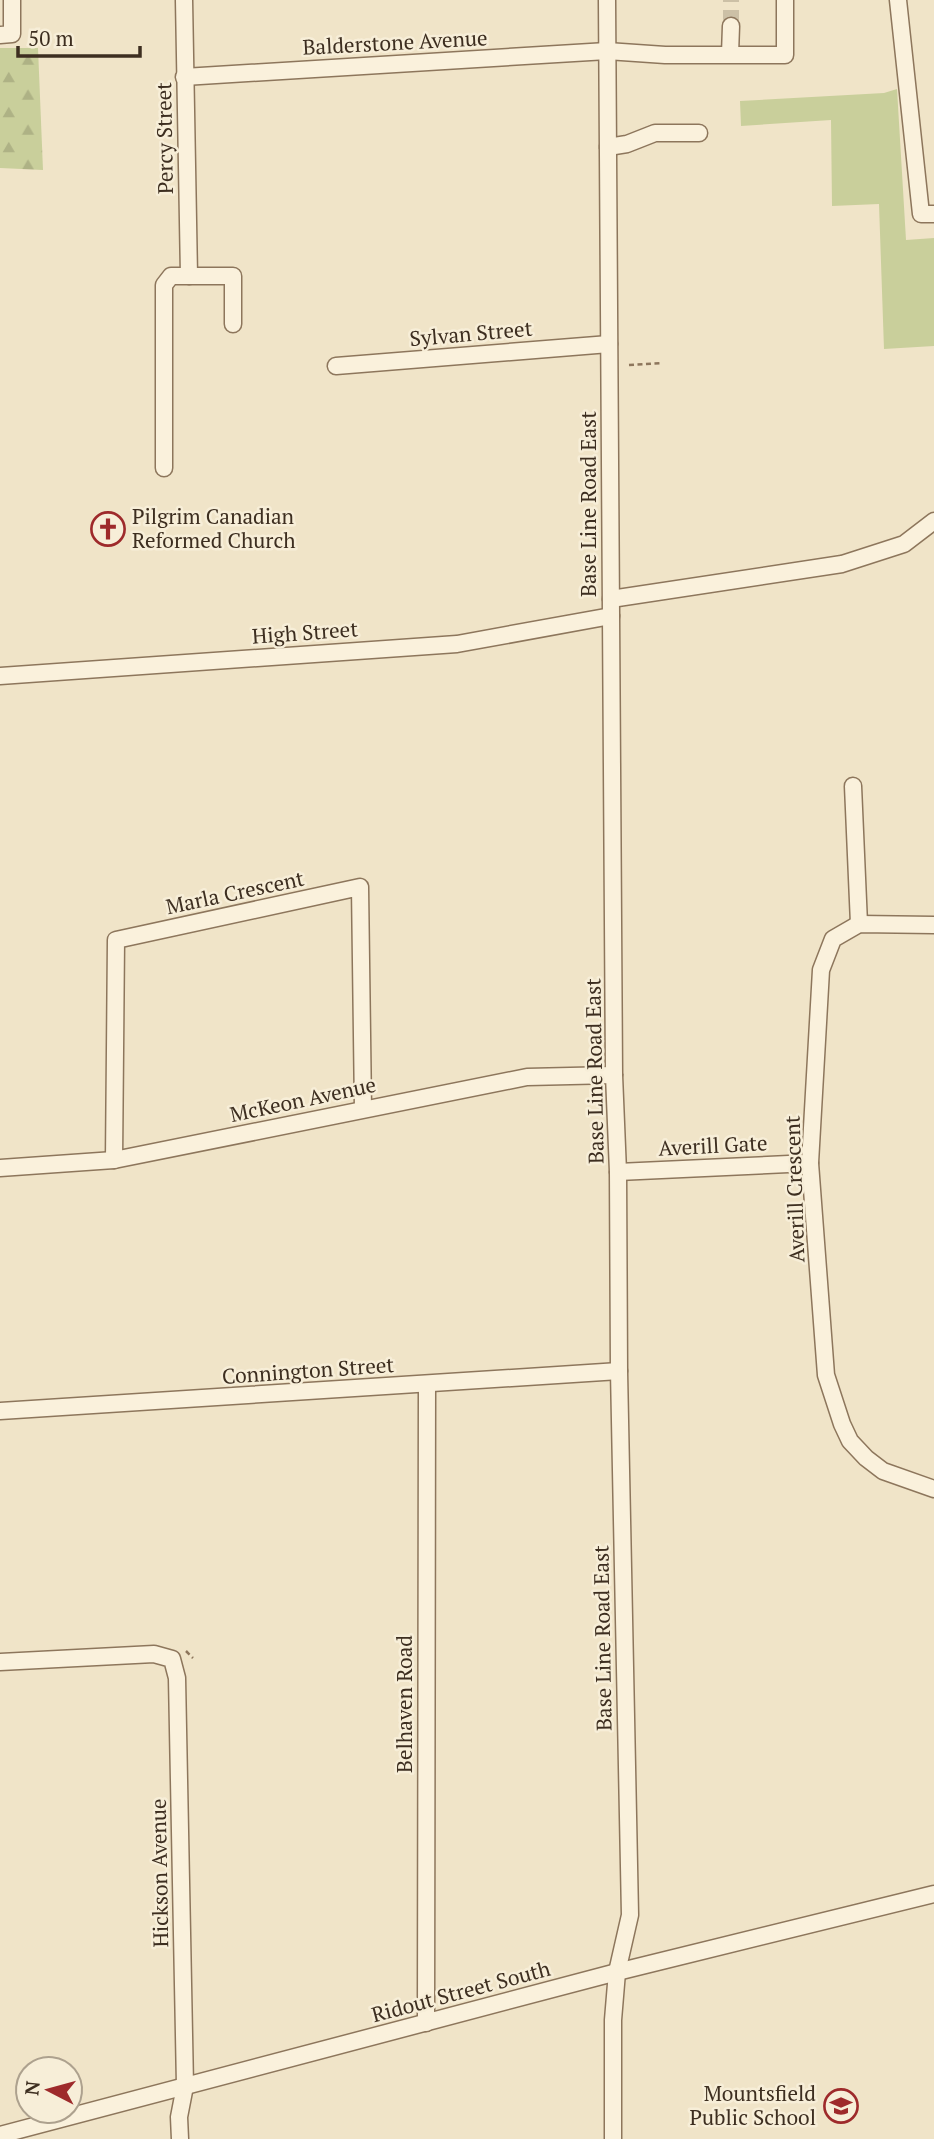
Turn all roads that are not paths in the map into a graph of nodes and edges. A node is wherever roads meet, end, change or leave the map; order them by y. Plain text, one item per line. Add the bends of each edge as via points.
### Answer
1 (12, 0) edge
2 (184, 0) edge
3 (607, 0) edge
4 (785, 0) edge
5 (898, 0) edge
6 (730, 26) tunnel mouth
7 (0, 35) edge
8 (607, 51) junction
9 (730, 54) junction
10 (184, 76) junction
11 (699, 133) dead end
12 (608, 147) junction
13 (934, 214) edge
14 (189, 276) junction
15 (233, 324) dead end
16 (609, 344) junction
17 (336, 366) dead end
18 (164, 468) dead end
19 (934, 522) edge
20 (611, 598) junction
21 (611, 616) junction
22 (0, 676) edge
23 (853, 786) dead end
24 (859, 924) junction
25 (934, 925) edge
26 (614, 1075) junction
27 (363, 1109) junction
28 (114, 1160) junction
29 (810, 1163) junction
30 (0, 1168) edge
31 (618, 1172) junction
32 (619, 1371) junction
33 (427, 1385) junction
34 (0, 1411) edge
35 (934, 1489) edge
36 (0, 1662) edge
37 (934, 1894) edge
38 (617, 1972) junction
39 (426, 2023) junction
40 (185, 2086) junction
41 (0, 2135) edge
42 (180, 2139) edge
43 (613, 2139) edge

1 - 7 street via 12,34
2 - 10 street, Percy Street
3 - 8 street, Base Line Road East
4 - 9 street, Balderstone Avenue via 785,55
5 - 13 street via 921,214
6 - 9 street
8 - 9 street, Balderstone Avenue
8 - 10 street, Balderstone Avenue
8 - 12 street, Base Line Road East
10 - 14 street, Percy Street
11 - 12 street via 655,133
12 - 16 street, Base Line Road East
14 - 15 street via 233,276
14 - 18 street via 171,276 164,285
16 - 17 street, Sylvan Street
16 - 20 street, Base Line Road East
19 - 20 street via 904,544 842,564
20 - 21 street, Base Line Road East
21 - 22 street, High Street via 457,644
21 - 26 street, Base Line Road East
23 - 24 street
24 - 25 street
24 - 29 street, Averill Crescent via 833,939 821,970
26 - 27 street, McKeon Avenue via 527,1077
26 - 31 street, Base Line Road East
27 - 28 street, McKeon Avenue
27 - 28 street, Marla Crescent via 360,887 116,940
28 - 30 street, McKeon Avenue
29 - 31 street, Averill Gate
29 - 35 street, Averill Crescent via 826,1375 842,1424 850,1441 883,1471
31 - 32 street, Base Line Road East
32 - 33 street, Connington Street
32 - 38 street, Base Line Road East via 630,1915
33 - 34 street, Connington Street
33 - 39 street, Belhaven Road
36 - 40 street, Hickson Avenue via 153,1654 172,1659 177,1678
37 - 38 street, Ridout Street South
38 - 39 street, Ridout Street South
38 - 43 street, Base Line Road East
39 - 40 street, Ridout Street South
40 - 41 street, Ridout Street South
40 - 42 street, Hickson Avenue

